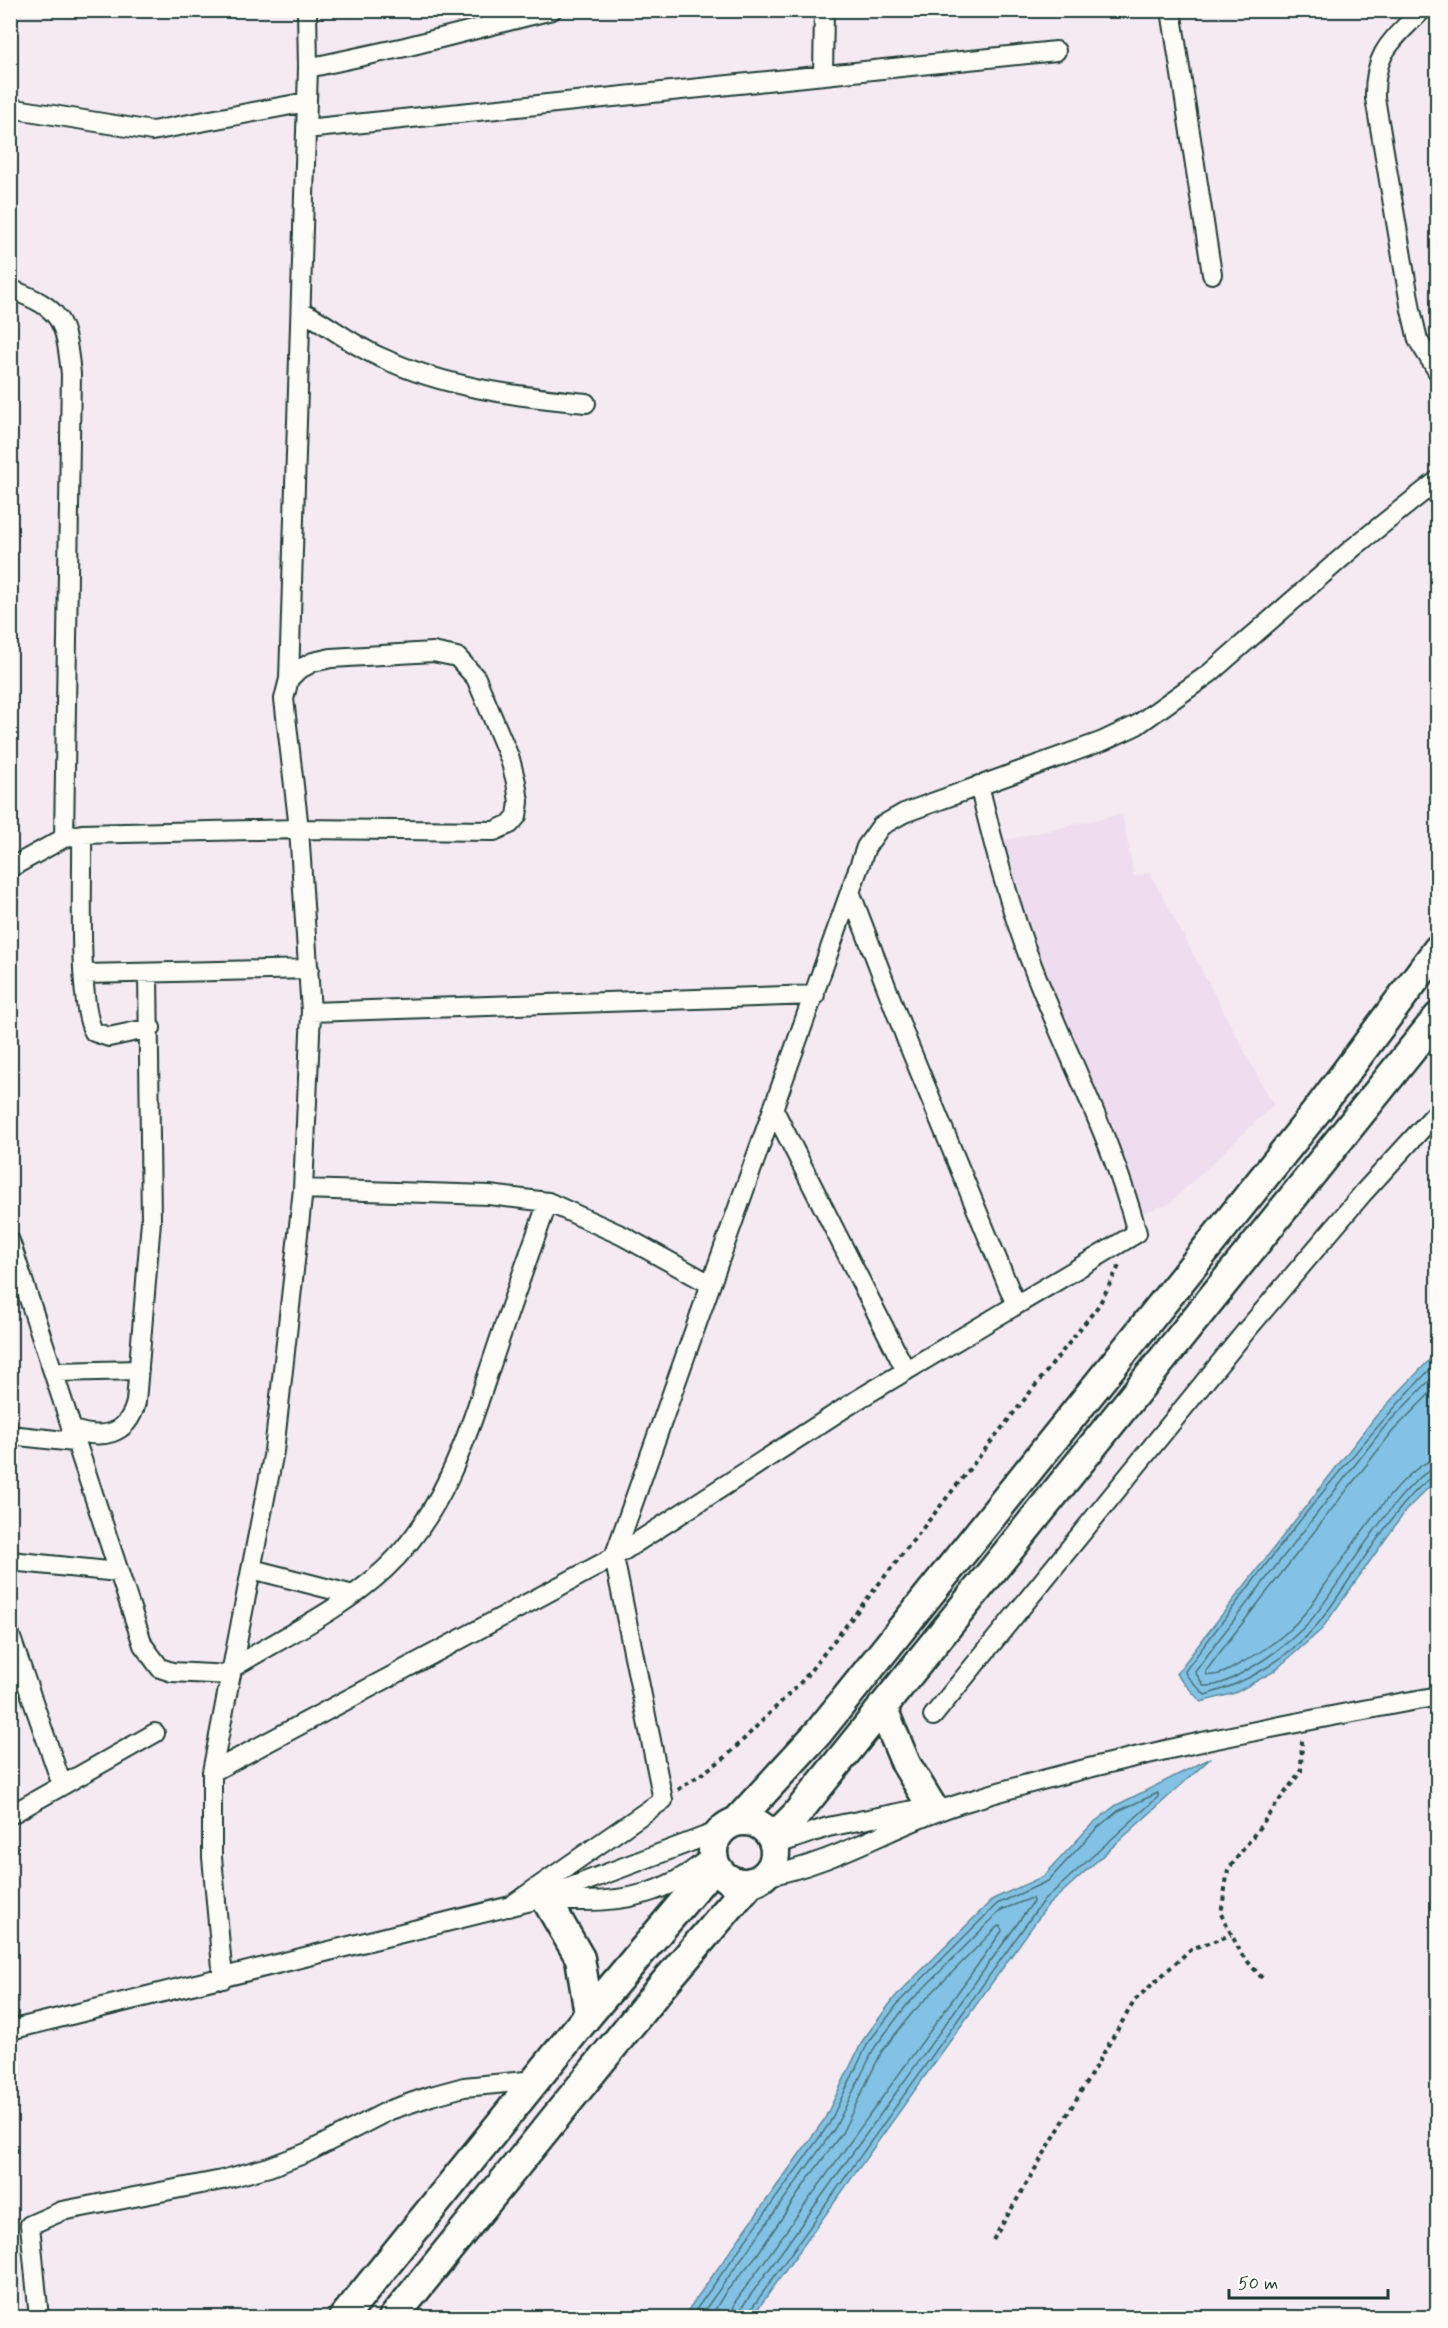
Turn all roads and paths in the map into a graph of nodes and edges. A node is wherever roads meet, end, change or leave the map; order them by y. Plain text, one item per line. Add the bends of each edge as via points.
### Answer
1 (307, 10) edge
2 (552, 10) edge
3 (824, 10) edge
4 (1171, 10) edge
5 (1422, 10) edge
6 (1056, 51) dead end
7 (308, 68) junction
8 (823, 75) junction
9 (307, 102) junction
10 (10, 108) edge
11 (306, 129) junction
12 (1212, 274) dead end
13 (10, 289) edge
14 (301, 311) junction
15 (1437, 372) edge
16 (586, 403) dead end
17 (1437, 480) edge
18 (289, 679) junction
19 (979, 785) junction
20 (299, 830) junction
21 (73, 836) junction
22 (10, 868) edge
23 (850, 894) junction
24 (1437, 950) edge
25 (309, 969) junction
26 (148, 973) junction
27 (84, 974) junction
28 (815, 995) junction
29 (311, 1012) junction
30 (1437, 1017) edge
31 (151, 1028) junction
32 (774, 1110) junction
33 (1437, 1111) edge
34 (303, 1189) junction
35 (548, 1202) junction
36 (1137, 1233) junction
37 (11, 1242) edge
38 (710, 1284) junction
39 (1016, 1305) junction
40 (139, 1370) junction
41 (906, 1371) junction
42 (55, 1372) junction
43 (10, 1435) edge
44 (73, 1435) junction
45 (614, 1557) junction
46 (10, 1561) edge
47 (252, 1569) junction
48 (118, 1572) junction
49 (353, 1594) junction
50 (10, 1635) edge
51 (231, 1672) junction
52 (1437, 1696) edge
53 (882, 1707) junction
54 (933, 1716) dead end
55 (1303, 1722) junction
56 (155, 1733) dead end
57 (212, 1772) junction
58 (62, 1785) junction
59 (663, 1800) junction
60 (961, 1803) junction
61 (931, 1805) junction
62 (10, 1815) edge
63 (730, 1825) junction
64 (774, 1841) junction
65 (713, 1861) junction
66 (756, 1880) junction
67 (543, 1900) junction
68 (509, 1907) junction
69 (1231, 1935) junction
70 (1262, 1978) dead end
71 (223, 1979) junction
72 (589, 2014) junction
73 (10, 2030) edge
74 (536, 2080) junction
75 (993, 2240) dead end
76 (39, 2318) edge
77 (343, 2318) edge
78 (393, 2318) edge

1 - 7 street
2 - 7 street
3 - 8 street
4 - 12 street
5 - 15 street via 1379,59 1374,79 1411,310 1418,340
6 - 8 street
7 - 9 street
8 - 11 street
9 - 10 street via 152,131
9 - 11 street
11 - 14 street
13 - 21 street via 35,298 57,316 67,336 71,374
14 - 16 street via 380,357 442,381 502,395
14 - 18 street
17 - 19 street via 1210,673 1153,715 1113,737
18 - 20 street via 284,699
18 - 20 street via 313,662 331,658 433,652 457,657 469,669 486,701 510,759 519,802 514,820 494,831
19 - 23 street via 904,813 881,826 866,847
19 - 36 street via 1001,877 1032,965 1106,1142
20 - 21 street
20 - 25 street
21 - 22 street
21 - 27 street
23 - 28 street
23 - 39 street
24 - 63 main road via 1316,1112 818,1733
25 - 26 street
25 - 29 street
26 - 27 street
26 - 31 street
27 - 31 street via 88,1021 94,1032 109,1037
28 - 29 street
28 - 32 street
29 - 34 street
30 - 53 main road
31 - 40 street via 151,1221
32 - 38 street
32 - 41 street
33 - 54 street via 1246,1331
34 - 35 street via 489,1195
34 - 47 street via 274,1451
35 - 38 street via 622,1236
35 - 49 street via 463,1448 444,1487 411,1540 385,1569
36 - 39 street
36 - 59 path via 1099,1305 803,1680 726,1756
37 - 42 street
38 - 45 street
39 - 41 street
40 - 42 street
40 - 44 street via 136,1402 127,1424 96,1436
41 - 45 street
42 - 44 street
43 - 44 street
44 - 48 street
45 - 57 street
45 - 59 street
46 - 48 street
47 - 49 street
47 - 51 street
48 - 51 street via 143,1645 160,1668 184,1674
49 - 51 street
50 - 58 street
51 - 57 street
52 - 55 street
53 - 61 main road via 906,1764
53 - 64 main road
55 - 60 street via 1099,1766
55 - 69 path via 1301,1771 1228,1870 1221,1914
56 - 58 street
57 - 71 street via 212,1857
58 - 62 street
59 - 68 street
60 - 61 street
60 - 66 street via 810,1865
61 - 64 street
63 - 64 main road via 750,1821 761,1825
63 - 65 main road via 717,1834
63 - 67 street
64 - 66 main road via 771,1869
65 - 66 main road via 727,1878 738,1883
65 - 67 street via 681,1880 641,1896 594,1902
65 - 72 main road
66 - 78 main road via 661,1987
67 - 68 street
67 - 72 main road via 580,1958
68 - 71 street
69 - 70 path
69 - 75 path via 1191,1949 1135,2000
71 - 73 street
72 - 74 main road
74 - 76 street via 464,2087 431,2096 390,2110 306,2153 269,2167 62,2211 38,2220 30,2224
74 - 77 main road

